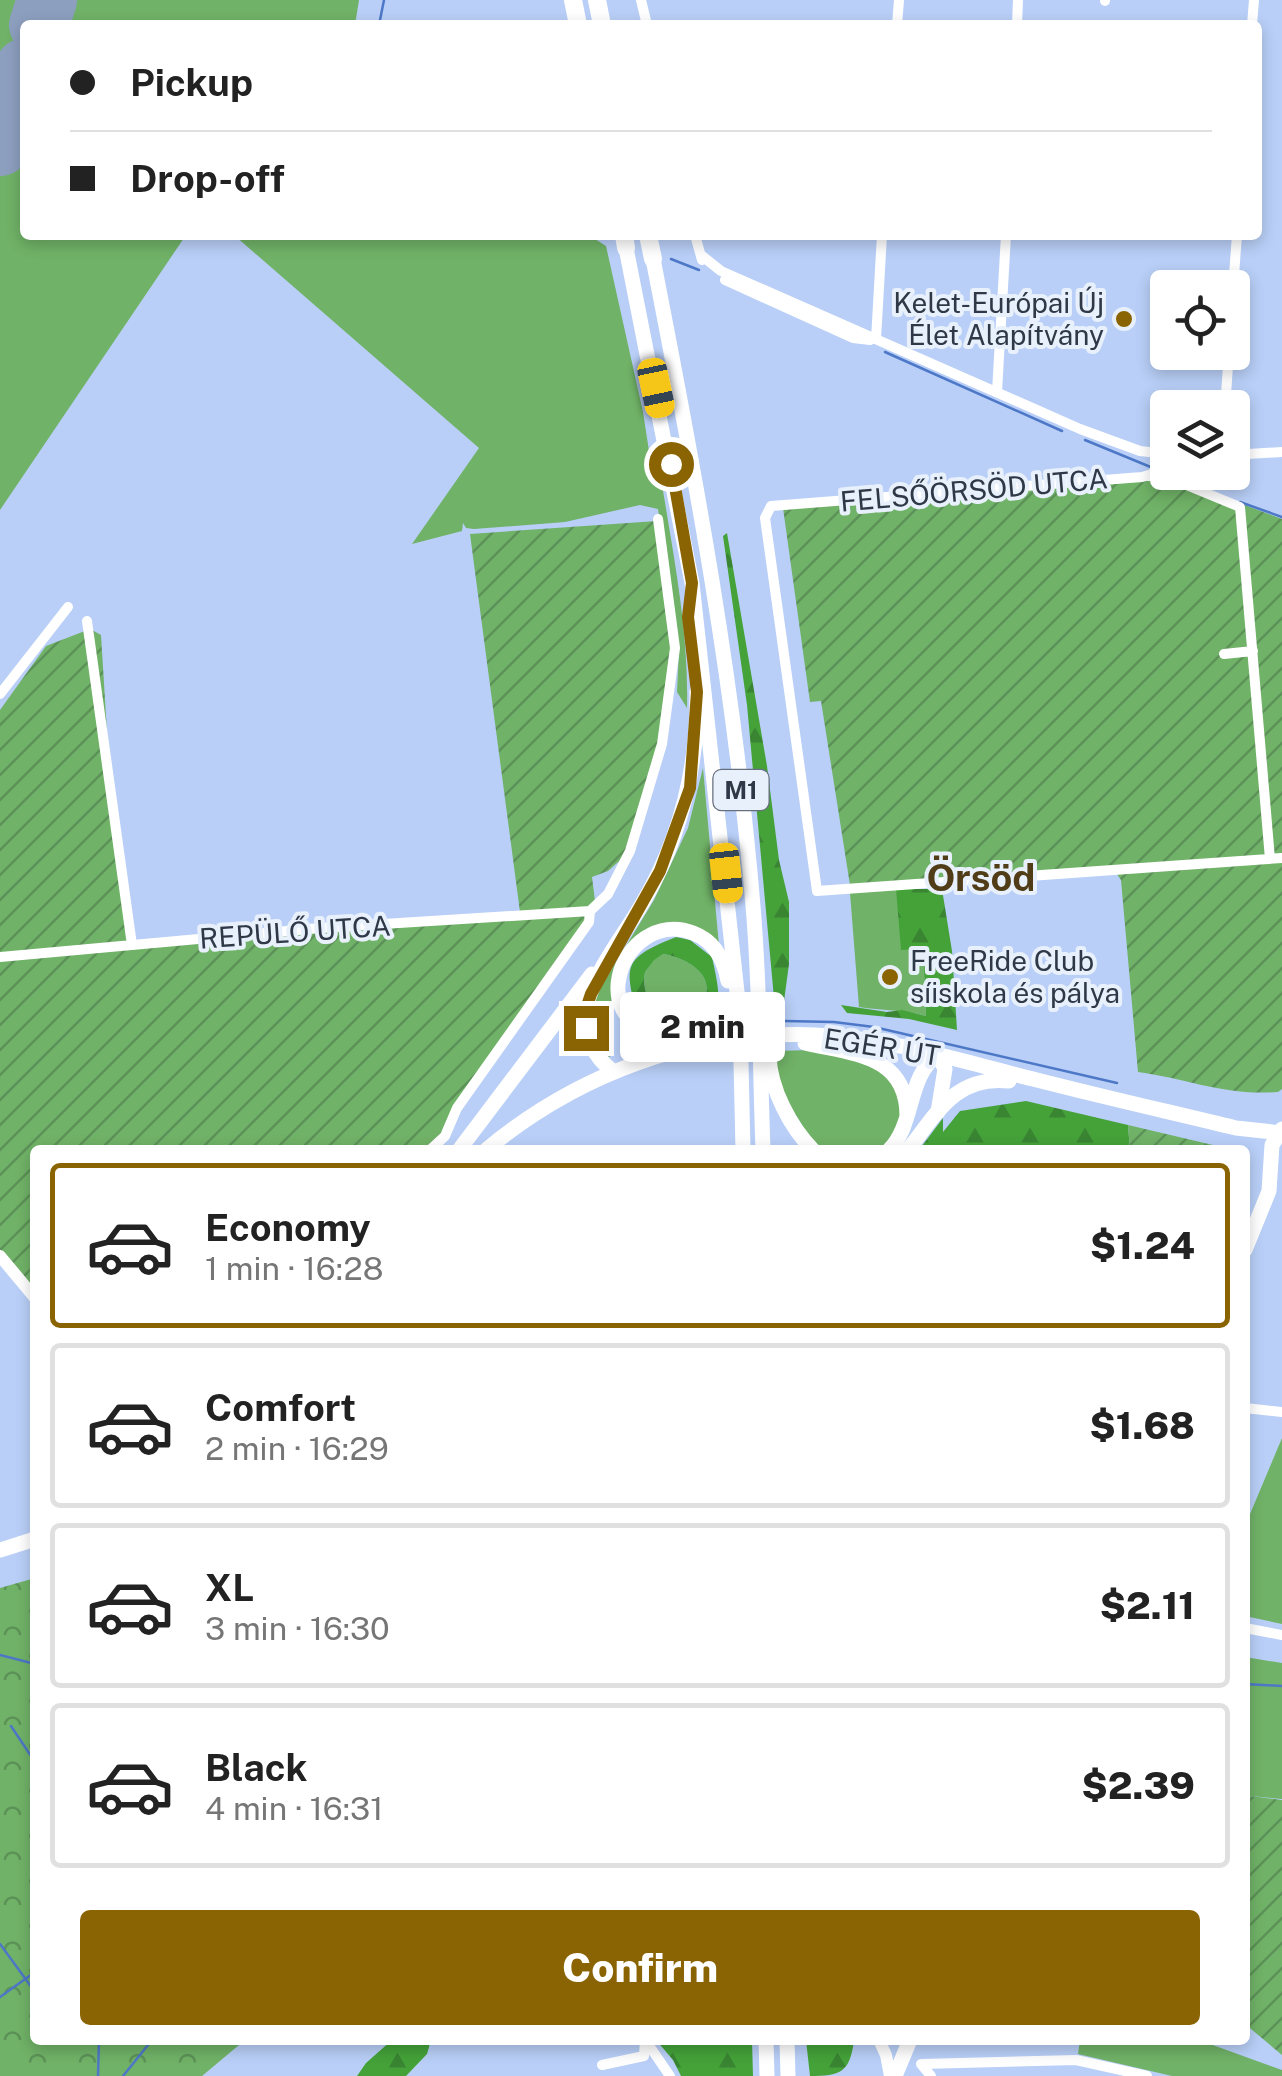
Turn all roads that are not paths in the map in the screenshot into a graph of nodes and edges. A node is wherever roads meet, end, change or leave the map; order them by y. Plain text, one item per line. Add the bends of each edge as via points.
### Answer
1 (649, 240) edge
2 (696, 240) edge
3 (882, 240) edge
4 (1006, 240) edge
5 (1237, 240) edge
6 (625, 242) edge
7 (653, 258) joint
8 (1234, 270) edge
9 (876, 339) junction
10 (997, 392) junction
11 (1150, 452) edge
12 (1282, 452) edge
13 (1250, 454) edge
14 (1150, 471) edge
15 (1199, 490) edge
16 (658, 519) dead end
17 (692, 583) junction
18 (68, 607) dead end
19 (88, 622) dead end
20 (1253, 651) junction
21 (1224, 654) dead end
22 (0, 694) edge
23 (1276, 858) edge
24 (590, 911) junction
25 (626, 931) junction
26 (132, 945) junction
27 (0, 958) edge
28 (757, 973) junction
29 (740, 1019) junction
30 (782, 1036) junction
31 (712, 1043) junction
32 (938, 1055) junction
33 (614, 1072) junction
34 (1038, 1080) junction
35 (938, 1112) junction
36 (906, 1116) junction
37 (1236, 1128) junction
38 (1280, 1133) edge
39 (435, 1145) edge
40 (463, 1145) edge
41 (493, 1145) edge
42 (744, 1145) edge
43 (763, 1145) edge
44 (809, 1145) edge
45 (893, 1145) edge
46 (912, 1145) edge
47 (1278, 1168) edge
48 (1250, 1238) edge
49 (0, 1256) edge
50 (30, 1292) edge
51 (1250, 1409) edge
52 (1282, 1412) edge
53 (30, 1541) edge
54 (0, 1550) edge
55 (1250, 1629) edge
56 (1282, 1635) edge
57 (645, 2045) edge
58 (649, 2045) edge
59 (766, 2045) edge
60 (787, 2045) edge
61 (882, 2045) edge
62 (908, 2045) edge
63 (602, 2065) dead end
64 (670, 2076) edge
65 (767, 2076) edge
66 (788, 2076) edge
67 (892, 2076) edge
68 (931, 2076) edge
69 (1147, 2076) edge

1 - 7 highway, M1
2 - 9 street via 704,266 720,278 853,338
3 - 9 street
4 - 10 street
5 - 8 street
6 - 17 main road, M1
7 - 28 main road, M1 via 718,608
9 - 10 street
10 - 11 street
12 - 13 street
14 - 23 street, FELSŐÖRSÖD UTCA via 771,506 765,518 818,891
15 - 20 street, FELSŐÖRSÖD UTCA via 1240,507
16 - 24 street via 675,648 662,744 630,851 608,894
17 - 25 main road via 688,617 697,692 690,788 665,860
17 - 29 main road, M1
18 - 22 street
19 - 26 street
20 - 21 street
20 - 23 street
24 - 26 street, REPÜLŐ UTCA
24 - 39 street via 590,922
25 - 33 main road via 586,1018 595,1054
25 - 40 main road
26 - 27 street, REPÜLŐ UTCA
28 - 43 main road, M1
28 - 44 main road via 772,1077
29 - 31 main road via 722,959 702,938 676,930 642,941 619,975 627,1017 652,1035
29 - 42 main road, M1
30 - 31 main road, EGÉR ÚT
30 - 32 main road, EGÉR ÚT via 836,1037
30 - 36 main road via 882,1064 898,1080
31 - 33 main road, EGÉR ÚT
32 - 34 main road, EGÉR ÚT
32 - 35 main road via 945,1068
32 - 36 main road via 924,1068
33 - 41 main road, EGÉR ÚT via 551,1103
34 - 35 main road via 977,1081
34 - 37 main road, EGÉR ÚT
35 - 46 main road
36 - 45 main road
37 - 38 main road, EGÉR ÚT
37 - 38 main road via 1272,1124
37 - 47 main road
38 - 47 main road
47 - 48 main road
49 - 50 street
51 - 52 street
53 - 54 main road
55 - 56 street
57 - 63 street via 644,2056
58 - 64 street
59 - 65 main road
60 - 66 main road
61 - 67 street
62 - 67 main road
68 - 69 street via 921,2064 1076,2060

